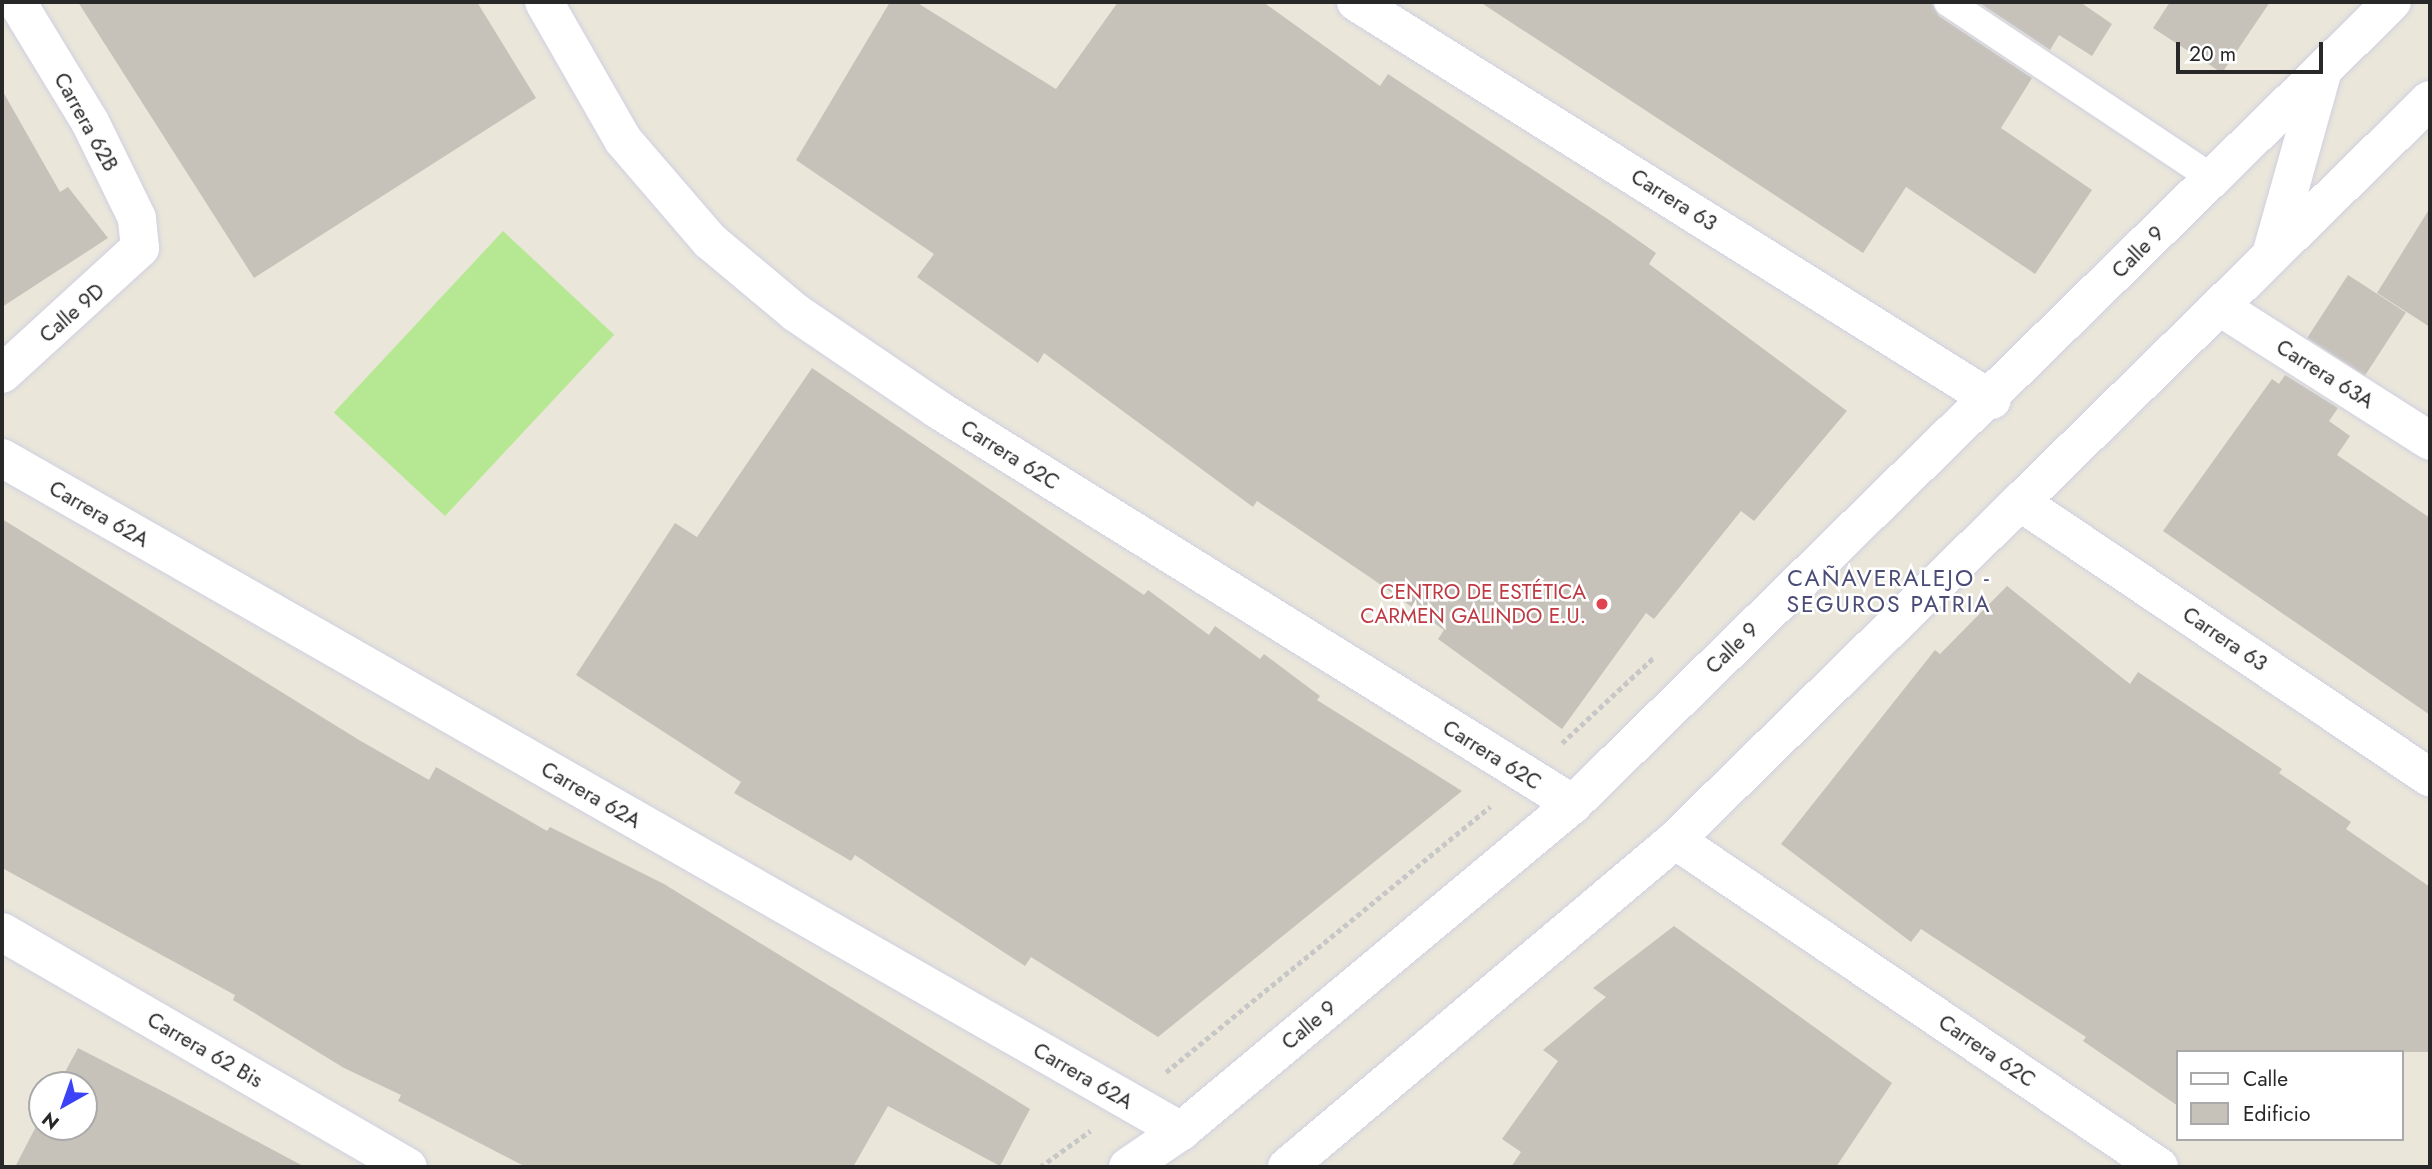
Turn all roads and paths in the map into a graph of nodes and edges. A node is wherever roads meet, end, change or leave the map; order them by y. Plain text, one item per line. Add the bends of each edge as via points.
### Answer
1 (17, 2) edge
2 (544, 2) edge
3 (1356, 2) edge
4 (1948, 2) edge
5 (2392, 2) edge
6 (2323, 68) junction
7 (2430, 100) edge
8 (2212, 178) junction
9 (141, 248) joint
10 (2271, 257) junction
11 (2220, 307) junction
12 (2, 374) edge
13 (1992, 400) junction
14 (2430, 441) edge
15 (2, 458) edge
16 (2020, 502) junction
17 (1658, 652) dead end
18 (1526, 777) junction
19 (2430, 777) edge
20 (1573, 804) junction
21 (1675, 840) junction
22 (2, 932) edge
23 (1129, 1102) junction
24 (1181, 1131) junction
25 (2151, 1165) edge
26 (408, 1167) edge
27 (1040, 1167) edge
28 (1128, 1167) edge
29 (1287, 1167) edge

1 - 9 street, Carrera 62B via 90,122 137,218
2 - 18 street, Carrera 62C via 623,140 710,242 796,313 937,409
3 - 13 street, Carrera 63
4 - 8 lane
5 - 6 street, Calle 9
6 - 8 street, Calle 9
6 - 10 street
7 - 10 street
8 - 13 street, Calle 9
9 - 12 street, Calle 9D
10 - 11 street
11 - 14 street, Carrera 63A
11 - 16 street
13 - 20 street, Calle 9
15 - 23 street, Carrera 62A
16 - 19 street, Carrera 63
16 - 21 street
17 - 18 path
18 - 20 street, Carrera 62C
18 - 23 path
20 - 24 street, Calle 9
21 - 25 street, Carrera 62C
21 - 29 street
22 - 26 street, Carrera 62 Bis
23 - 24 street, Carrera 62A
23 - 27 path
24 - 28 street, Calle 9

